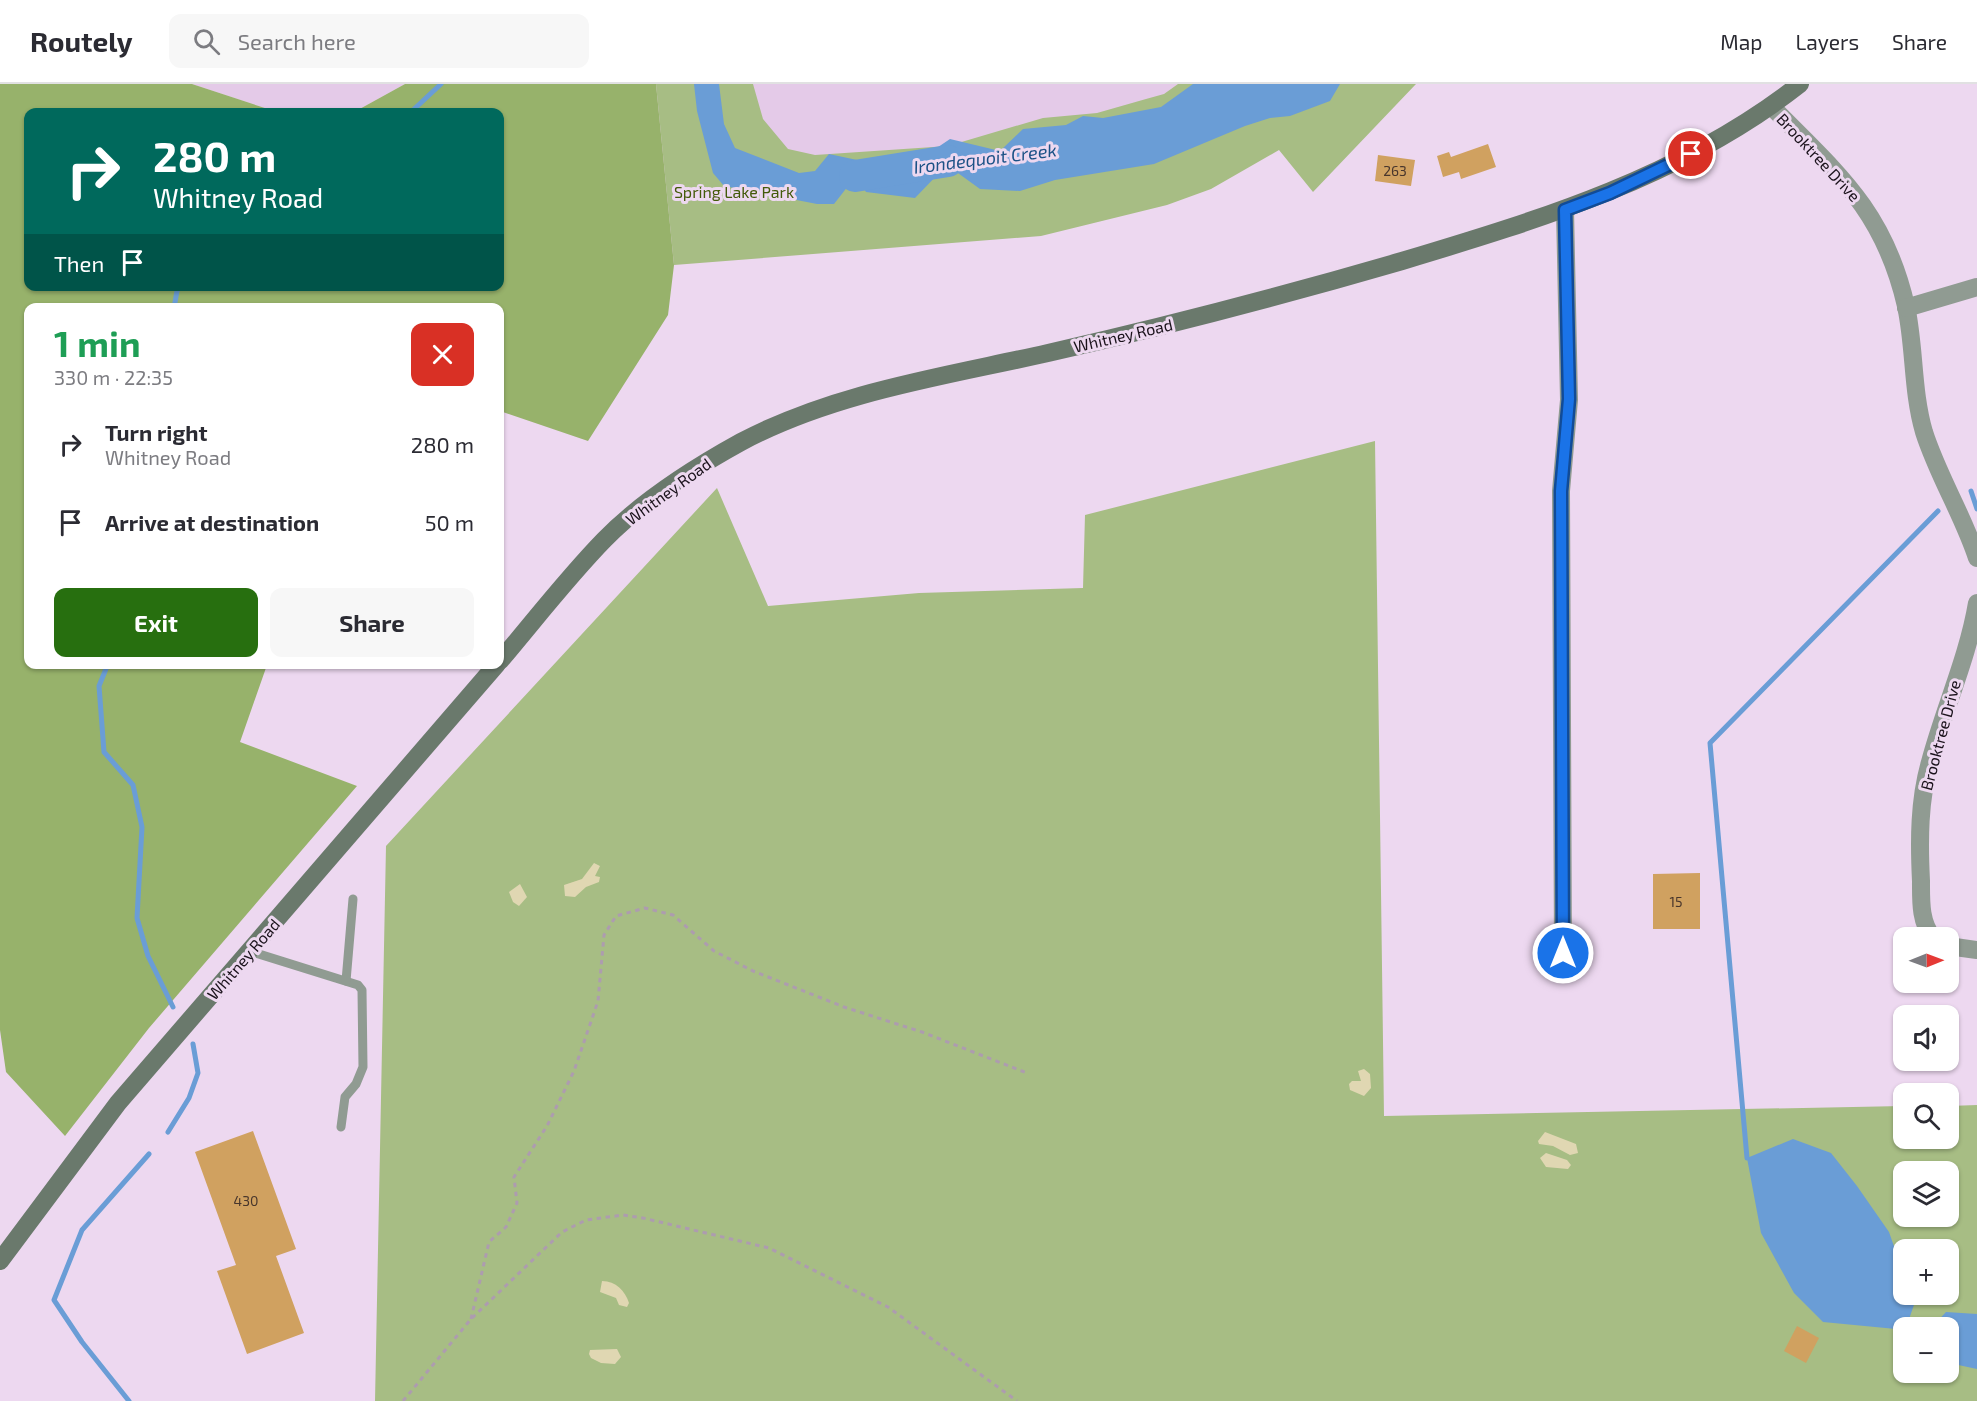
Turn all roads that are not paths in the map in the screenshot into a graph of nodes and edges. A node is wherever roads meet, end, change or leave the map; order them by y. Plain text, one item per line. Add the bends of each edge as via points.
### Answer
1 (1800, 84) edge
2 (1771, 106) junction
3 (1565, 210) junction
4 (1977, 286) edge
5 (1906, 308) junction
6 (1977, 558) edge
7 (1977, 603) edge
8 (504, 656) edge
9 (493, 669) edge
10 (353, 899) dead end
11 (1927, 927) edge
12 (1959, 948) edge
13 (1977, 950) edge
14 (249, 951) junction
15 (1563, 953) dead end
16 (346, 981) junction
17 (341, 1127) dead end
18 (0, 1261) edge

1 - 2 main road, Whitney Road
2 - 3 main road, Whitney Road via 1674,164
2 - 5 street, Brooktree Drive via 1854,190 1870,213 1885,240
3 - 8 main road, Whitney Road via 1308,288 873,393 791,419 743,441 646,503 605,539
3 - 15 street via 1569,399 1561,491
4 - 5 street
5 - 6 street, Brooktree Drive via 1915,392 1924,431
7 - 11 street, Brooktree Drive via 1929,764 1922,803 1921,905
9 - 14 main road, Whitney Road
10 - 16 lane
12 - 13 street
14 - 16 lane
14 - 18 main road, Whitney Road via 118,1103
16 - 17 lane via 358,985 364,995 363,1067 345,1097

